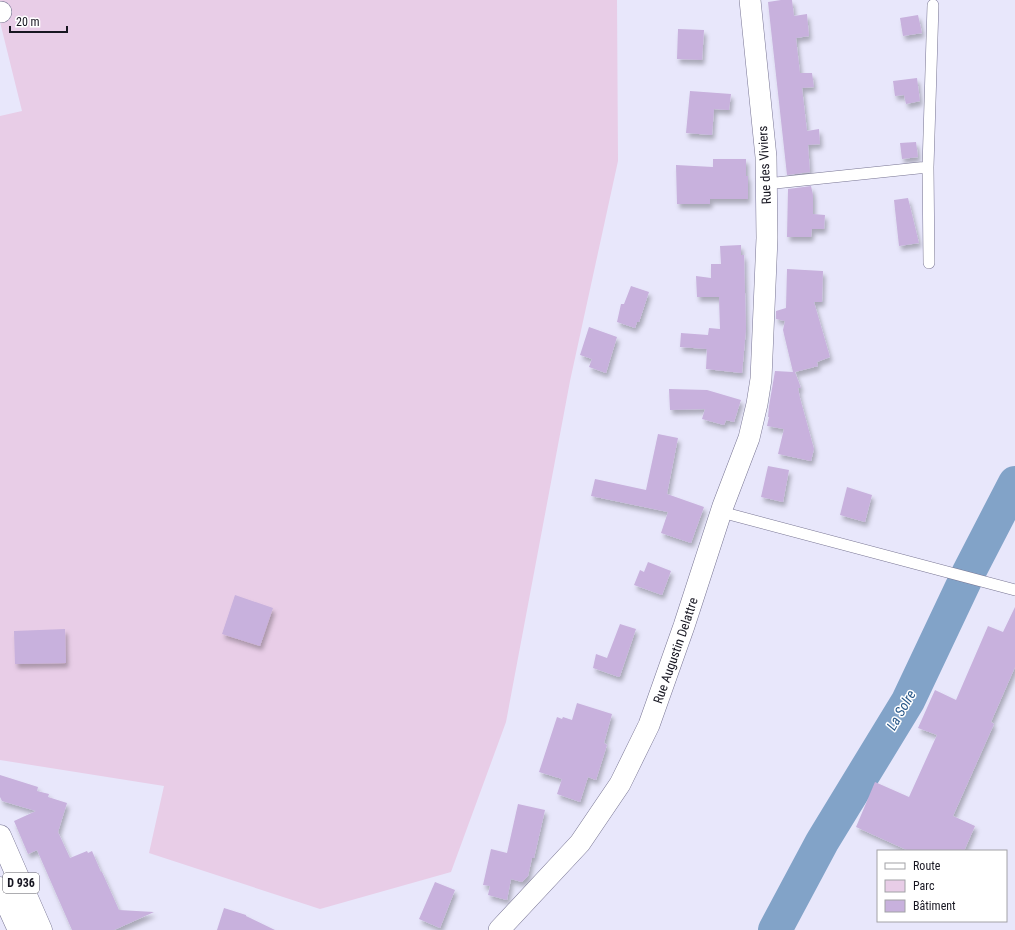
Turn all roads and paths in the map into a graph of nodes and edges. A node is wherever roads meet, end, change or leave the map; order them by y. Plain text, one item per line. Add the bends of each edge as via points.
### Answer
1 (750, 0) edge
2 (933, 5) dead end
3 (928, 167) junction
4 (766, 184) junction
5 (929, 263) dead end
6 (762, 330) joint
7 (721, 512) junction
8 (1015, 590) edge
9 (0, 836) edge
10 (0, 857) edge
11 (0, 888) edge
12 (19, 930) edge
13 (32, 930) edge
14 (41, 930) edge
15 (500, 930) edge

1 - 4 street, Rue des Viviers via 766,157
2 - 3 lane
3 - 4 lane
3 - 5 lane
4 - 6 street, Rue des Viviers via 767,238
6 - 7 street, Rue Augustin Delattre via 761,379 757,404 749,438
7 - 8 lane
7 - 15 street, Rue Augustin Delattre via 649,725 620,784 580,843
9 - 14 main road, D 936
10 - 13 lane
11 - 12 main road, D 936

